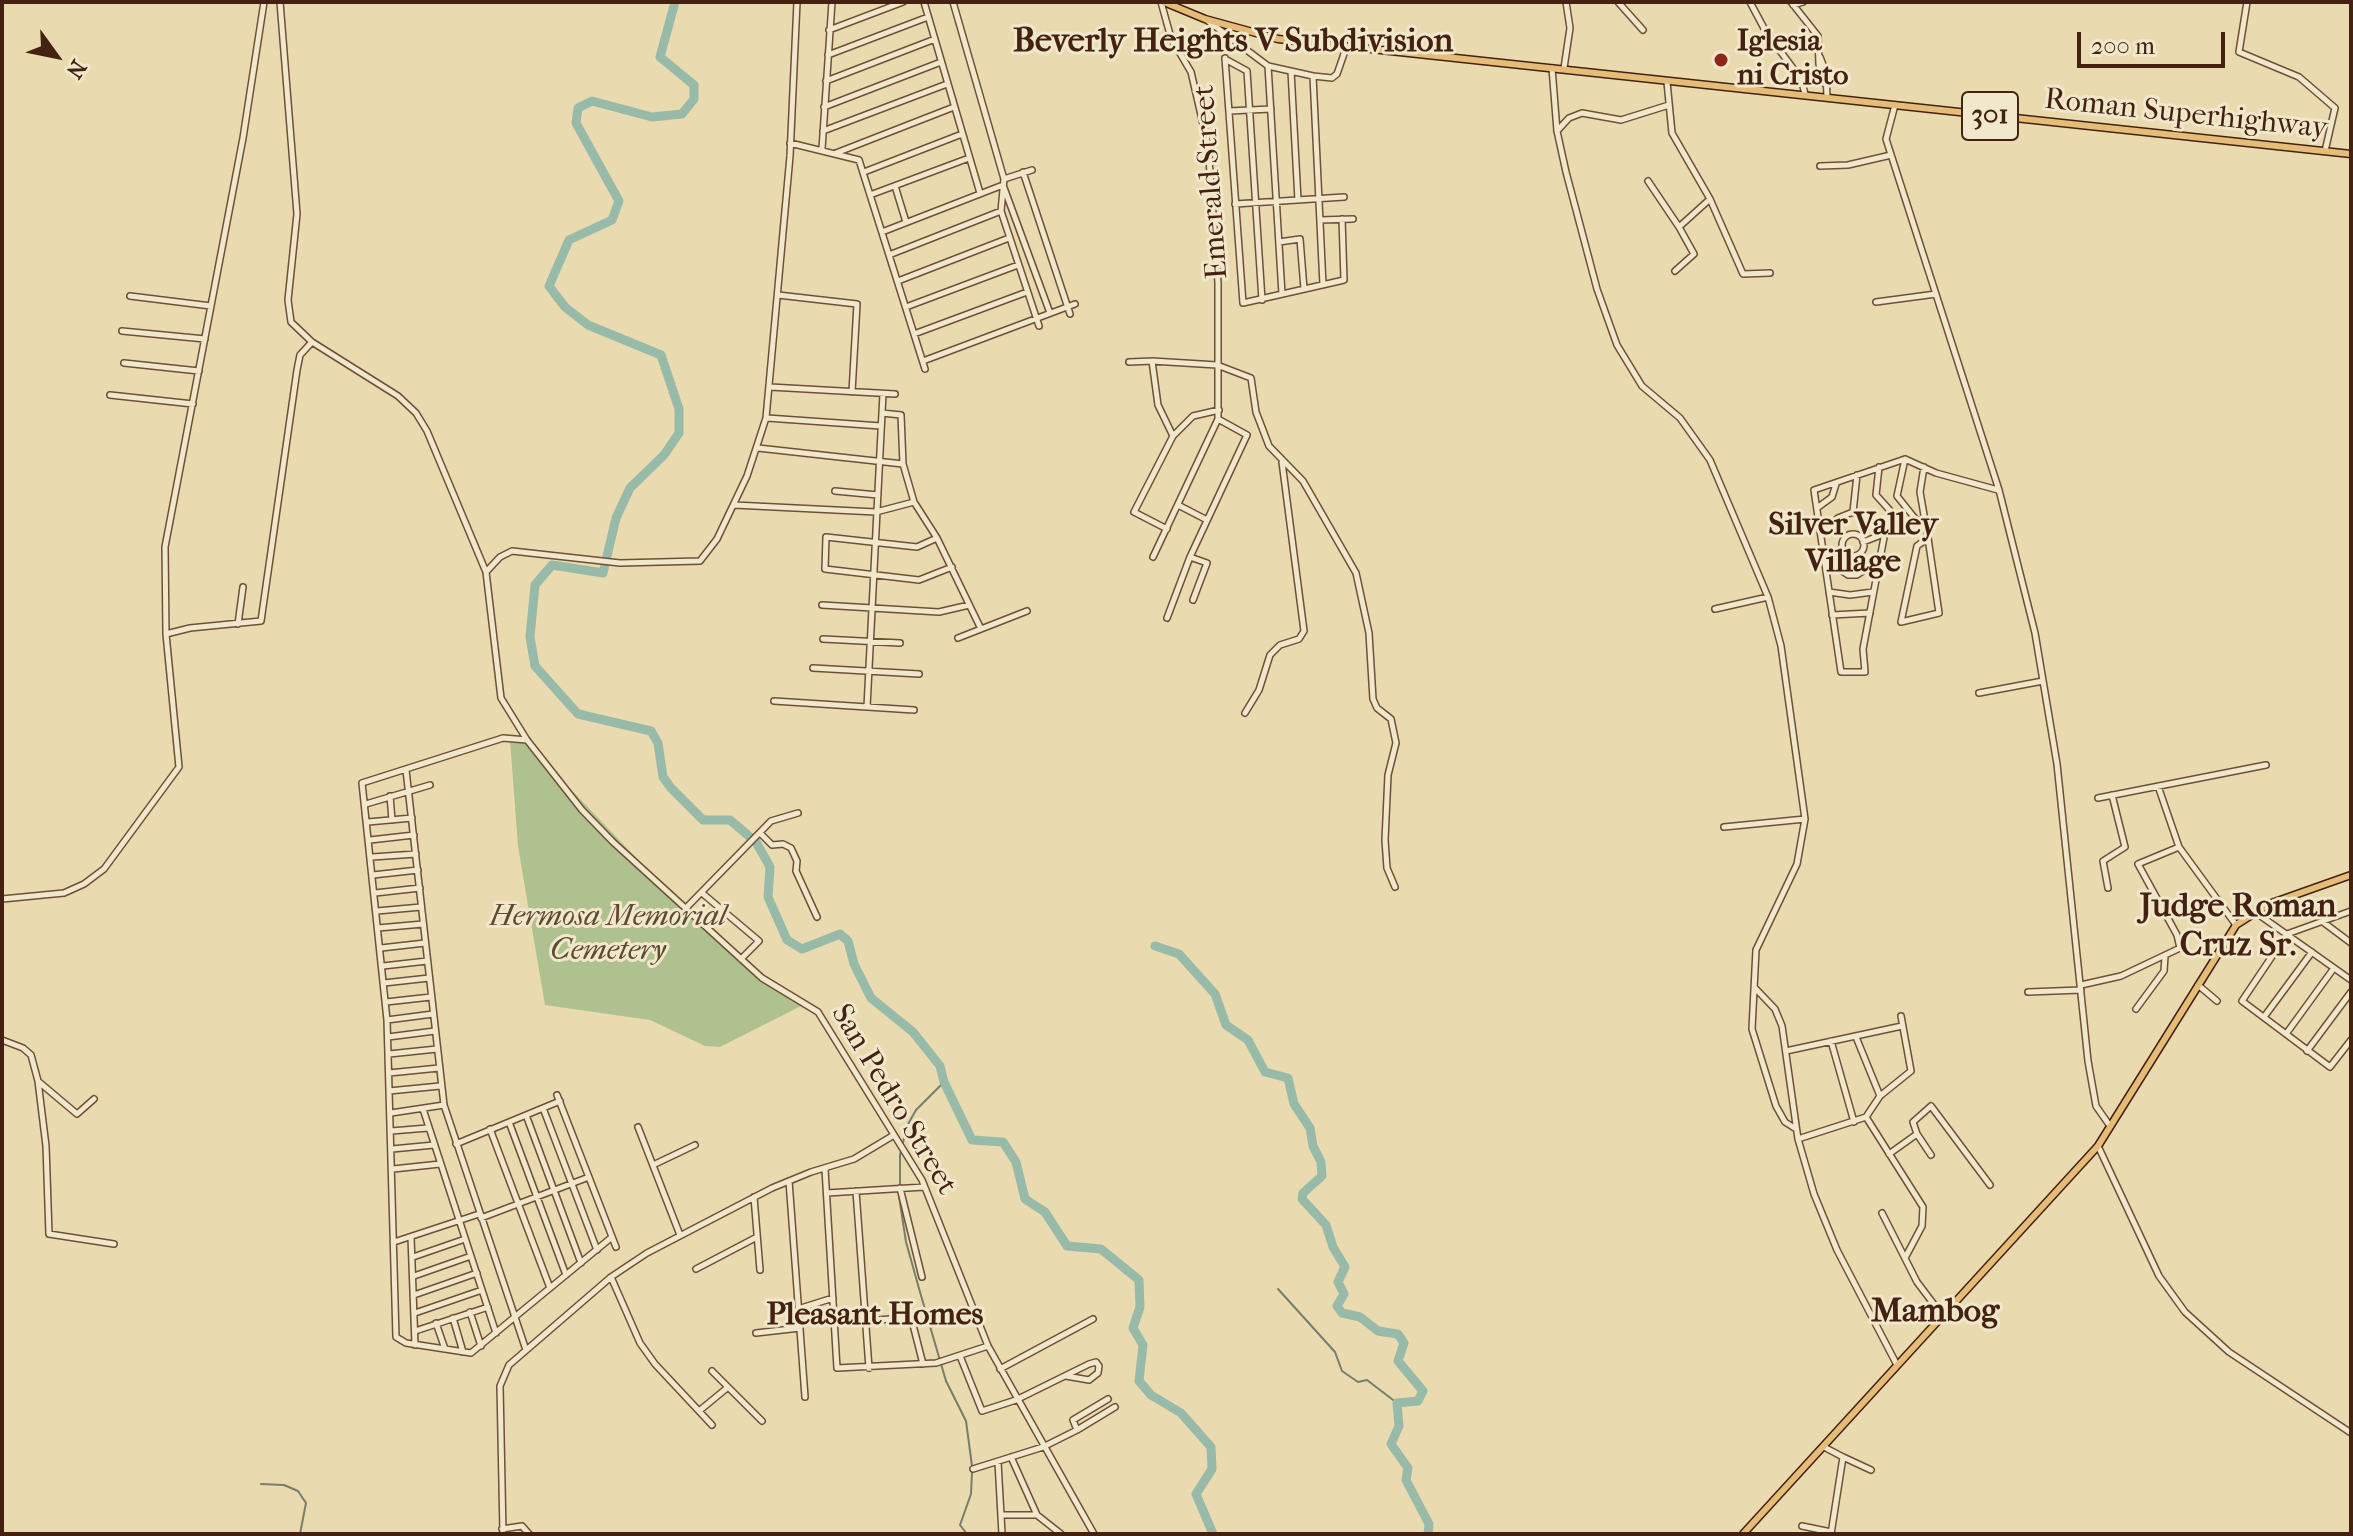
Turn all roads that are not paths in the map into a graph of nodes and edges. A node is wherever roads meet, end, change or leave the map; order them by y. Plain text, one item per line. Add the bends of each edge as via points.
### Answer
1 (264, 2) edge
2 (280, 2) edge
3 (797, 2) edge
4 (832, 2) edge
5 (903, 2) edge
6 (924, 2) edge
7 (953, 2) edge
8 (1162, 2) edge
9 (1566, 2) edge
10 (1618, 2) edge
11 (1750, 2) edge
12 (1803, 2) edge
13 (2247, 2) edge
14 (1792, 4) edge
15 (928, 17) junction
16 (1205, 19) junction
17 (829, 30) junction
18 (1643, 30) dead end
19 (935, 39) junction
20 (1346, 48) junction
21 (828, 55) junction
22 (941, 62) junction
23 (1268, 66) junction
24 (1552, 68) junction
25 (1564, 68) junction
26 (1291, 71) junction
27 (1313, 76) junction
28 (826, 81) junction
29 (1667, 82) junction
30 (947, 84) junction
31 (1805, 94) junction
32 (1827, 97) junction
33 (1669, 105) junction
34 (1895, 105) junction
35 (824, 107) junction
36 (954, 107) junction
37 (1271, 109) junction
38 (1250, 110) junction
39 (1229, 111) junction
40 (823, 131) junction
41 (1557, 131) junction
42 (962, 134) junction
43 (790, 143) junction
44 (822, 149) junction
45 (2325, 151) junction
46 (835, 153) junction
47 (2351, 154) edge
48 (1891, 155) junction
49 (969, 158) junction
50 (1820, 166) dead end
51 (1032, 170) dead end
52 (864, 172) junction
53 (1023, 172) junction
54 (1648, 181) dead end
55 (1004, 182) junction
56 (895, 186) junction
57 (980, 193) junction
58 (870, 195) junction
59 (1344, 197) dead end
60 (1319, 198) junction
61 (1710, 199) junction
62 (1298, 200) junction
63 (1277, 201) junction
64 (1256, 203) junction
65 (1235, 204) junction
66 (1001, 211) junction
67 (1342, 219) junction
68 (1353, 219) dead end
69 (1320, 220) junction
70 (906, 222) junction
71 (1679, 227) junction
72 (882, 232) junction
73 (1009, 238) junction
74 (1279, 242) junction
75 (889, 255) junction
76 (1018, 265) junction
77 (1675, 271) dead end
78 (1770, 273) dead end
79 (897, 281) junction
80 (1323, 285) junction
81 (1304, 289) junction
82 (1027, 292) junction
83 (1282, 294) junction
84 (1936, 294) junction
85 (778, 295) junction
86 (130, 296) dead end
87 (1262, 300) junction
88 (1876, 302) dead end
89 (1075, 304) dead end
90 (211, 306) junction
91 (906, 307) junction
92 (1067, 307) junction
93 (1050, 313) junction
94 (1070, 314) dead end
95 (1036, 318) junction
96 (1039, 326) dead end
97 (122, 331) dead end
98 (914, 334) junction
99 (205, 339) junction
100 (312, 342) junction
101 (923, 361) junction
102 (1152, 361) junction
103 (1129, 362) dead end
104 (124, 363) dead end
105 (1217, 365) junction
106 (925, 369) dead end
107 (199, 371) junction
108 (770, 387) junction
109 (852, 392) junction
110 (883, 394) junction
111 (895, 394) dead end
112 (110, 395) dead end
113 (193, 404) junction
114 (1219, 410) junction
115 (882, 413) junction
116 (766, 418) junction
117 (1218, 419) junction
118 (881, 426) junction
119 (1173, 436) junction
120 (758, 448) junction
121 (1905, 459) junction
122 (880, 460) junction
123 (1282, 461) junction
124 (903, 464) junction
125 (1879, 467) junction
126 (1924, 467) junction
127 (1857, 475) junction
128 (1836, 483) junction
129 (1999, 490) junction
130 (835, 491) dead end
131 (878, 495) junction
132 (914, 502) junction
133 (734, 505) junction
134 (1178, 505) junction
135 (1817, 508) junction
136 (876, 512) junction
137 (1853, 512) junction
138 (1925, 518) junction
139 (1207, 520) junction
140 (1917, 521) junction
141 (1904, 526) junction
142 (1167, 529) junction
143 (1823, 532) junction
144 (1885, 532) junction
145 (937, 538) junction
146 (1928, 538) junction
147 (875, 541) junction
148 (1863, 542) junction
149 (1843, 549) junction
150 (1153, 557) dead end
151 (1190, 557) junction
152 (1826, 558) junction
153 (1881, 559) junction
154 (952, 567) junction
155 (486, 572) junction
156 (874, 574) junction
157 (243, 587) dead end
158 (1829, 592) junction
159 (1873, 592) junction
160 (1768, 597) junction
161 (1193, 600) dead end
162 (822, 605) dead end
163 (872, 605) junction
164 (969, 605) junction
165 (1715, 609) dead end
166 (1027, 611) dead end
167 (1870, 613) junction
168 (1832, 615) junction
169 (1167, 618) dead end
170 (238, 624) junction
171 (981, 629) junction
172 (166, 634) junction
173 (958, 638) dead end
174 (823, 639) dead end
175 (870, 641) junction
176 (900, 643) dead end
177 (813, 668) dead end
178 (868, 671) junction
179 (919, 674) dead end
180 (2043, 681) junction
181 (1979, 693) dead end
182 (774, 701) dead end
183 (867, 707) junction
184 (914, 710) dead end
185 (1245, 713) dead end
186 (527, 740) junction
187 (2266, 765) dead end
188 (406, 770) junction
189 (430, 785) dead end
190 (2158, 786) junction
191 (409, 790) junction
192 (2112, 795) junction
193 (390, 796) junction
194 (2098, 798) dead end
195 (366, 804) junction
196 (798, 813) dead end
197 (412, 818) junction
198 (1805, 819) junction
199 (392, 820) junction
200 (368, 822) junction
201 (1724, 827) dead end
202 (414, 835) junction
203 (757, 835) junction
204 (370, 840) junction
205 (2179, 847) junction
206 (416, 854) junction
207 (372, 857) junction
208 (418, 870) junction
209 (373, 875) junction
210 (2351, 875) edge
211 (1395, 887) dead end
212 (420, 888) junction
213 (2108, 888) dead end
214 (375, 893) junction
215 (702, 893) junction
216 (2, 899) edge
217 (421, 907) junction
218 (686, 908) junction
219 (377, 911) junction
220 (2254, 911) junction
221 (2351, 911) edge
222 (817, 917) dead end
223 (2322, 922) junction
224 (423, 924) junction
225 (2236, 925) junction
226 (378, 928) junction
227 (2287, 934) junction
228 (425, 943) junction
229 (2351, 943) edge
230 (381, 948) junction
231 (2312, 952) junction
232 (2165, 956) junction
233 (741, 959) junction
234 (427, 961) junction
235 (383, 966) junction
236 (2334, 968) junction
237 (429, 978) junction
238 (2351, 980) edge
239 (384, 983) junction
240 (2198, 985) junction
241 (1755, 988) junction
242 (2081, 988) junction
243 (2028, 992) dead end
244 (2351, 992) edge
245 (431, 997) junction
246 (2217, 1001) dead end
247 (386, 1002) junction
248 (2136, 1009) dead end
249 (433, 1014) junction
250 (1901, 1016) dead end
251 (2264, 1017) junction
252 (387, 1020) junction
253 (1902, 1026) junction
254 (435, 1031) junction
255 (2286, 1034) junction
256 (388, 1037) junction
257 (1856, 1037) junction
258 (2, 1040) edge
259 (2351, 1040) edge
260 (1831, 1041) junction
261 (437, 1049) junction
262 (1786, 1051) junction
263 (2307, 1051) junction
264 (389, 1054) junction
265 (439, 1068) junction
266 (389, 1073) junction
267 (38, 1081) junction
268 (440, 1086) junction
269 (389, 1091) junction
270 (1880, 1096) junction
271 (94, 1099) dead end
272 (444, 1105) junction
273 (543, 1108) junction
274 (423, 1109) junction
275 (391, 1113) junction
276 (526, 1115) junction
277 (1866, 1117) junction
278 (509, 1122) junction
279 (1854, 1122) junction
280 (638, 1127) dead end
281 (2111, 1127) junction
282 (428, 1128) junction
283 (490, 1129) junction
284 (1796, 1129) junction
285 (391, 1131) junction
286 (1917, 1134) junction
287 (894, 1135) junction
288 (1798, 1139) junction
289 (456, 1144) junction
290 (434, 1145) junction
291 (695, 1145) dead end
292 (2098, 1146) junction
293 (392, 1149) junction
294 (1889, 1154) junction
295 (1931, 1155) dead end
296 (440, 1164) junction
297 (653, 1165) junction
298 (393, 1169) junction
299 (825, 1169) junction
300 (589, 1177) junction
301 (789, 1181) junction
302 (571, 1184) junction
303 (1990, 1185) dead end
304 (924, 1187) junction
305 (900, 1188) junction
306 (554, 1190) junction
307 (856, 1191) junction
308 (827, 1193) junction
309 (537, 1197) junction
310 (754, 1197) junction
311 (519, 1204) junction
312 (1882, 1213) dead end
313 (480, 1216) junction
314 (459, 1221) junction
315 (680, 1235) junction
316 (411, 1237) junction
317 (612, 1237) junction
318 (757, 1237) junction
319 (465, 1239) junction
320 (394, 1242) junction
321 (114, 1244) dead end
322 (616, 1247) dead end
323 (597, 1250) junction
324 (471, 1256) junction
325 (413, 1257) junction
326 (1905, 1258) junction
327 (581, 1263) junction
328 (696, 1269) dead end
329 (760, 1270) dead end
330 (477, 1273) junction
331 (566, 1275) junction
332 (414, 1276) junction
333 (611, 1277) junction
334 (922, 1277) dead end
335 (550, 1288) junction
336 (482, 1290) junction
337 (414, 1295) junction
338 (833, 1298) junction
339 (488, 1307) junction
340 (798, 1309) junction
341 (470, 1312) junction
342 (414, 1313) junction
343 (1942, 1315) junction
344 (453, 1318) junction
345 (513, 1319) junction
346 (1093, 1319) dead end
347 (867, 1321) junction
348 (436, 1323) junction
349 (800, 1328) junction
350 (415, 1331) junction
351 (496, 1333) junction
352 (756, 1333) dead end
353 (415, 1345) junction
354 (481, 1346) junction
355 (988, 1346) junction
356 (445, 1349) junction
357 (526, 1350) junction
358 (463, 1352) junction
359 (960, 1356) junction
360 (923, 1364) junction
361 (1897, 1365) junction
362 (869, 1368) junction
363 (1000, 1369) junction
364 (712, 1371) dead end
365 (1066, 1376) junction
366 (727, 1388) junction
367 (805, 1397) dead end
368 (1108, 1399) dead end
369 (1016, 1400) junction
370 (1115, 1407) dead end
371 (699, 1411) junction
372 (762, 1421) dead end
373 (712, 1425) dead end
374 (1077, 1430) junction
375 (2351, 1433) edge
376 (1043, 1447) junction
377 (1824, 1447) junction
378 (1011, 1457) junction
379 (1843, 1457) junction
380 (998, 1462) junction
381 (973, 1469) dead end
382 (1871, 1470) dead end
383 (1002, 1515) junction
384 (1037, 1515) junction
385 (1802, 1526) dead end
386 (502, 1532) edge
387 (1831, 1533) edge
388 (529, 1534) edge
389 (1002, 1534) edge
390 (1061, 1534) edge
391 (1094, 1534) edge
392 (1743, 1534) edge

1 - 90 street
2 - 100 street, San Pedro Street via 297,214 288,313
3 - 43 street
4 - 17 street
5 - 17 street
6 - 15 street
7 - 55 street
8 - 16 main road, Roman Superhighway / 301
8 - 105 street via 1171,38 1191,72 1208,145 1218,283
9 - 25 street via 1570,28
10 - 18 street
11 - 31 street via 1801,79
12 - 14 street
13 - 45 street via 2239,52 2299,77 2335,108
14 - 32 street via 1818,36
15 - 19 street
15 - 21 street
16 - 20 main road, Roman Superhighway / 301 via 1278,39
16 - 23 street
17 - 21 street
19 - 22 street
19 - 28 street
20 - 24 main road, Roman Superhighway / 301
20 - 27 street via 1337,74
21 - 28 street
22 - 30 street
22 - 35 street
23 - 26 street
23 - 37 street
24 - 25 main road, Roman Superhighway / 301
24 - 41 street
25 - 29 main road, Roman Superhighway / 301
26 - 27 street
26 - 62 street
27 - 60 street
28 - 35 street
29 - 31 main road, Roman Superhighway / 301
29 - 33 street
30 - 36 street
30 - 40 street
31 - 32 main road, Roman Superhighway / 301
32 - 34 main road, Roman Superhighway / 301
33 - 41 street via 1621,120 1582,113
33 - 61 street via 1672,133
34 - 45 main road, Roman Superhighway / 301
34 - 48 street via 1887,128
35 - 40 street
36 - 42 street
36 - 46 street
37 - 38 street
37 - 63 street
38 - 39 street
38 - 39 street, Emerald Street via 1247,71 1225,58
38 - 64 street
39 - 65 street, Emerald Street
40 - 44 street
41 - 160 street via 1597,289 1617,345 1642,386 1680,418 1704,451
42 - 49 street
42 - 52 street
43 - 44 street
43 - 85 street
44 - 46 street
45 - 47 main road, Roman Superhighway / 301
46 - 52 street via 859,160
48 - 50 street
48 - 84 street
49 - 56 street
49 - 57 street
51 - 53 street
52 - 58 street
53 - 55 street
53 - 92 street
54 - 71 street
55 - 57 street
55 - 66 street
55 - 93 street
56 - 58 street
56 - 70 street
57 - 70 street
58 - 72 street
59 - 60 street
60 - 62 street
60 - 69 street
61 - 71 street
61 - 78 street via 1743,274
62 - 63 street
63 - 64 street
63 - 74 street
64 - 65 street
64 - 87 street
65 - 87 street, Emerald Street via 1243,303
66 - 73 street
66 - 75 street
67 - 68 street
67 - 69 street
67 - 80 street via 1344,280
69 - 80 street
70 - 72 street
71 - 77 street via 1694,254
72 - 75 street
73 - 76 street
73 - 79 street
74 - 81 street via 1300,239
74 - 83 street
75 - 79 street
76 - 82 street
76 - 91 street
79 - 91 street
80 - 81 street
81 - 83 street
82 - 95 street
82 - 98 street
83 - 87 street
84 - 88 street
84 - 129 street
85 - 108 street
85 - 109 street via 857,304
86 - 90 street
89 - 92 street
90 - 99 street
91 - 98 street
92 - 93 street
92 - 94 street
93 - 95 street
95 - 96 street
95 - 101 street
97 - 99 street
98 - 101 street
99 - 107 street
100 - 155 street, San Pedro Street via 416,413
100 - 170 street via 300,355 297,370 261,621
101 - 106 street
102 - 103 street
102 - 105 street
102 - 119 street via 1158,405
104 - 107 street
105 - 114 street
105 - 123 street via 1253,381 1263,434
107 - 113 street
108 - 109 street
108 - 116 street
109 - 110 street
110 - 111 street
110 - 115 street
112 - 113 street
113 - 172 street via 165,547
114 - 117 street
114 - 119 street via 1193,416
115 - 118 street
115 - 124 street via 901,415
116 - 118 street
116 - 120 street
117 - 134 street
117 - 139 street via 1247,435
118 - 122 street
119 - 142 street via 1134,512
120 - 122 street
120 - 133 street
121 - 125 street
121 - 126 street
121 - 140 street via 1898,502
122 - 124 street
122 - 131 street
123 - 185 street via 1304,631 1270,655
123 - 211 street via 1307,488 1356,573 1363,597 1373,699 1392,721 1396,743 1388,775 1385,840
124 - 132 street
125 - 127 street
125 - 141 street via 1876,495
126 - 129 street
126 - 138 street via 1920,492
127 - 128 street
127 - 137 street
128 - 135 street via 1832,497
128 - 135 street via 1814,490
129 - 180 street
130 - 131 street
131 - 136 street
132 - 136 street
132 - 145 street
133 - 136 street
133 - 155 street via 700,561 620,563 512,551
134 - 139 street
134 - 142 street
135 - 143 street
136 - 147 street
137 - 143 street
137 - 144 street via 1870,517
138 - 140 street
138 - 146 street
139 - 151 street
140 - 141 street
141 - 144 street
142 - 150 street
143 - 152 street
144 - 148 street
144 - 153 street
145 - 147 street via 917,547
145 - 154 street
146 - 146 street via 1917,546 1901,622 1939,613
147 - 156 street
147 - 156 street via 826,537 825,558 825,569
148 - 149 street via 1858,554
148 - 149 street via 1850,534
149 - 152 street
151 - 161 street via 1207,563
151 - 169 street
152 - 153 street via 1842,572 1857,575
152 - 158 street
153 - 159 street
154 - 156 street via 919,580
154 - 164 street
155 - 186 street, San Pedro Street via 501,698
156 - 163 street
157 - 170 street
158 - 159 street
158 - 168 street
159 - 167 street
160 - 165 street
160 - 198 street via 1794,722
162 - 163 street
163 - 164 street via 939,612
163 - 175 street
164 - 171 street
166 - 171 street
167 - 168 street
167 - 168 street via 1863,649 1866,671 1841,672
170 - 172 street
171 - 173 street
172 - 216 street via 180,758 174,777 104,869 84,884 64,893
174 - 175 street
175 - 176 street
175 - 178 street
177 - 178 street
178 - 179 street
178 - 183 street
180 - 181 street
180 - 242 street
182 - 183 street
183 - 184 street
186 - 188 street via 503,738
186 - 218 street, San Pedro Street via 592,821
187 - 190 street
188 - 191 street
188 - 195 street via 362,783
189 - 191 street
190 - 192 street
190 - 205 street
191 - 193 street
191 - 197 street
192 - 194 street
192 - 213 street via 2125,847 2103,861
193 - 195 street
193 - 199 street
195 - 200 street
196 - 203 street via 771,821
197 - 199 street
197 - 202 street
198 - 201 street
198 - 241 street via 1797,864 1756,950
199 - 200 street
200 - 204 street
202 - 204 street
202 - 206 street
203 - 215 street
203 - 222 street via 791,848
204 - 207 street
205 - 225 street
205 - 232 street via 2138,864 2181,944
206 - 207 street
206 - 208 street
207 - 209 street
208 - 209 street
208 - 212 street
209 - 214 street
210 - 220 main road
212 - 214 street
212 - 217 street
214 - 219 street
215 - 218 street
215 - 233 street via 759,941
217 - 219 street
217 - 224 street
218 - 233 street, San Pedro Street
219 - 226 street
220 - 225 main road
220 - 227 street
221 - 223 street
223 - 227 street
223 - 229 street
224 - 226 street
224 - 228 street
225 - 240 main road
226 - 230 street
227 - 231 street
227 - 251 street via 2242,1001
228 - 230 street
228 - 234 street
230 - 235 street
231 - 236 street
231 - 251 street
232 - 242 street
232 - 248 street via 2164,971
233 - 287 street, San Pedro Street via 818,1012
234 - 235 street
234 - 237 street
235 - 239 street
236 - 238 street
236 - 255 street
237 - 239 street
237 - 245 street
239 - 247 street
240 - 246 street
240 - 281 main road
241 - 262 street via 1775,1009
241 - 284 street via 1753,1040 1780,1114
242 - 243 street
242 - 281 street via 2093,1094
244 - 263 street
245 - 247 street
245 - 249 street
247 - 252 street
249 - 252 street
249 - 254 street
250 - 253 street
251 - 255 street
252 - 256 street
253 - 257 street
253 - 270 street via 1911,1071
254 - 256 street
254 - 261 street
255 - 263 street
256 - 264 street
257 - 260 street
257 - 270 street
258 - 267 street via 31,1055
259 - 263 street via 2330,1067
260 - 262 street
260 - 279 street
261 - 264 street
261 - 265 street
262 - 284 street
264 - 266 street
265 - 266 street
265 - 268 street
266 - 269 street
267 - 271 street via 77,1114
267 - 321 street via 49,1234
268 - 269 street
268 - 272 street
269 - 275 street
270 - 277 street
272 - 274 street
272 - 289 street
273 - 276 street
273 - 300 street via 558,1098
273 - 302 street
274 - 275 street
274 - 282 street
275 - 285 street
276 - 278 street
276 - 306 street
277 - 279 street
277 - 294 street
278 - 283 street
278 - 309 street
279 - 288 street
280 - 297 street
281 - 292 main road
282 - 285 street
282 - 290 street
283 - 289 street
283 - 311 street
284 - 288 street
285 - 293 street
286 - 294 street
286 - 295 street
286 - 303 street via 1913,1122 1931,1106
287 - 299 street
287 - 304 street, San Pedro Street
288 - 361 street via 1837,1250
289 - 313 street
290 - 293 street
290 - 296 street
291 - 297 street
292 - 343 main road
292 - 375 street via 2159,1276 2185,1312 2229,1352
293 - 298 street
294 - 326 street via 1925,1213
296 - 298 street
296 - 314 street
297 - 315 street
298 - 320 street
299 - 301 street
299 - 308 street
300 - 302 street
300 - 317 street
301 - 310 street
301 - 340 street
302 - 306 street
302 - 323 street
304 - 305 street
304 - 355 street, San Pedro Street
305 - 307 street
305 - 334 street
306 - 309 street
306 - 327 street
307 - 308 street
307 - 347 street
308 - 338 street
309 - 311 street
309 - 331 street
310 - 315 street
310 - 318 street
311 - 313 street
311 - 335 street
312 - 326 street
313 - 314 street
313 - 345 street
314 - 316 street
314 - 319 street
315 - 333 street
316 - 320 street
316 - 325 street
317 - 322 street
317 - 323 street
318 - 328 street
318 - 329 street
319 - 324 street
319 - 325 street
320 - 353 street via 396,1337
323 - 327 street
324 - 330 street
324 - 332 street
325 - 332 street
326 - 343 street
327 - 331 street
330 - 336 street
330 - 337 street
331 - 335 street
332 - 337 street
333 - 357 street
333 - 371 street via 640,1343
335 - 345 street
336 - 339 street
336 - 342 street
337 - 342 street
338 - 340 street
338 - 362 street via 837,1368
339 - 341 street
339 - 351 street
340 - 349 street
341 - 344 street
341 - 354 street
342 - 350 street
343 - 361 main road
344 - 348 street
344 - 358 street
345 - 351 street
345 - 357 street
346 - 363 street
347 - 360 street via 911,1317
347 - 362 street
348 - 350 street
348 - 356 street
349 - 352 street
349 - 367 street
350 - 353 street
351 - 354 street
353 - 356 street
354 - 358 street
355 - 359 street
355 - 363 street, San Pedro Street
356 - 358 street
357 - 386 street via 509,1365 500,1386
359 - 360 street
359 - 369 street via 980,1409
360 - 362 street
361 - 377 main road
363 - 369 street, San Pedro Street
364 - 366 street
365 - 365 street via 1089,1380 1099,1366 1094,1362
365 - 369 street
366 - 371 street
366 - 372 street
368 - 374 street via 1073,1420
369 - 376 street, San Pedro Street
370 - 374 street
371 - 373 street
374 - 376 street
376 - 378 street
376 - 391 street, San Pedro Street
377 - 379 street
377 - 392 main road
378 - 380 street
378 - 384 street
379 - 382 street
379 - 387 street
380 - 381 street
380 - 383 street
383 - 384 street
383 - 389 street
384 - 390 street
385 - 387 street
386 - 388 street via 522,1526

